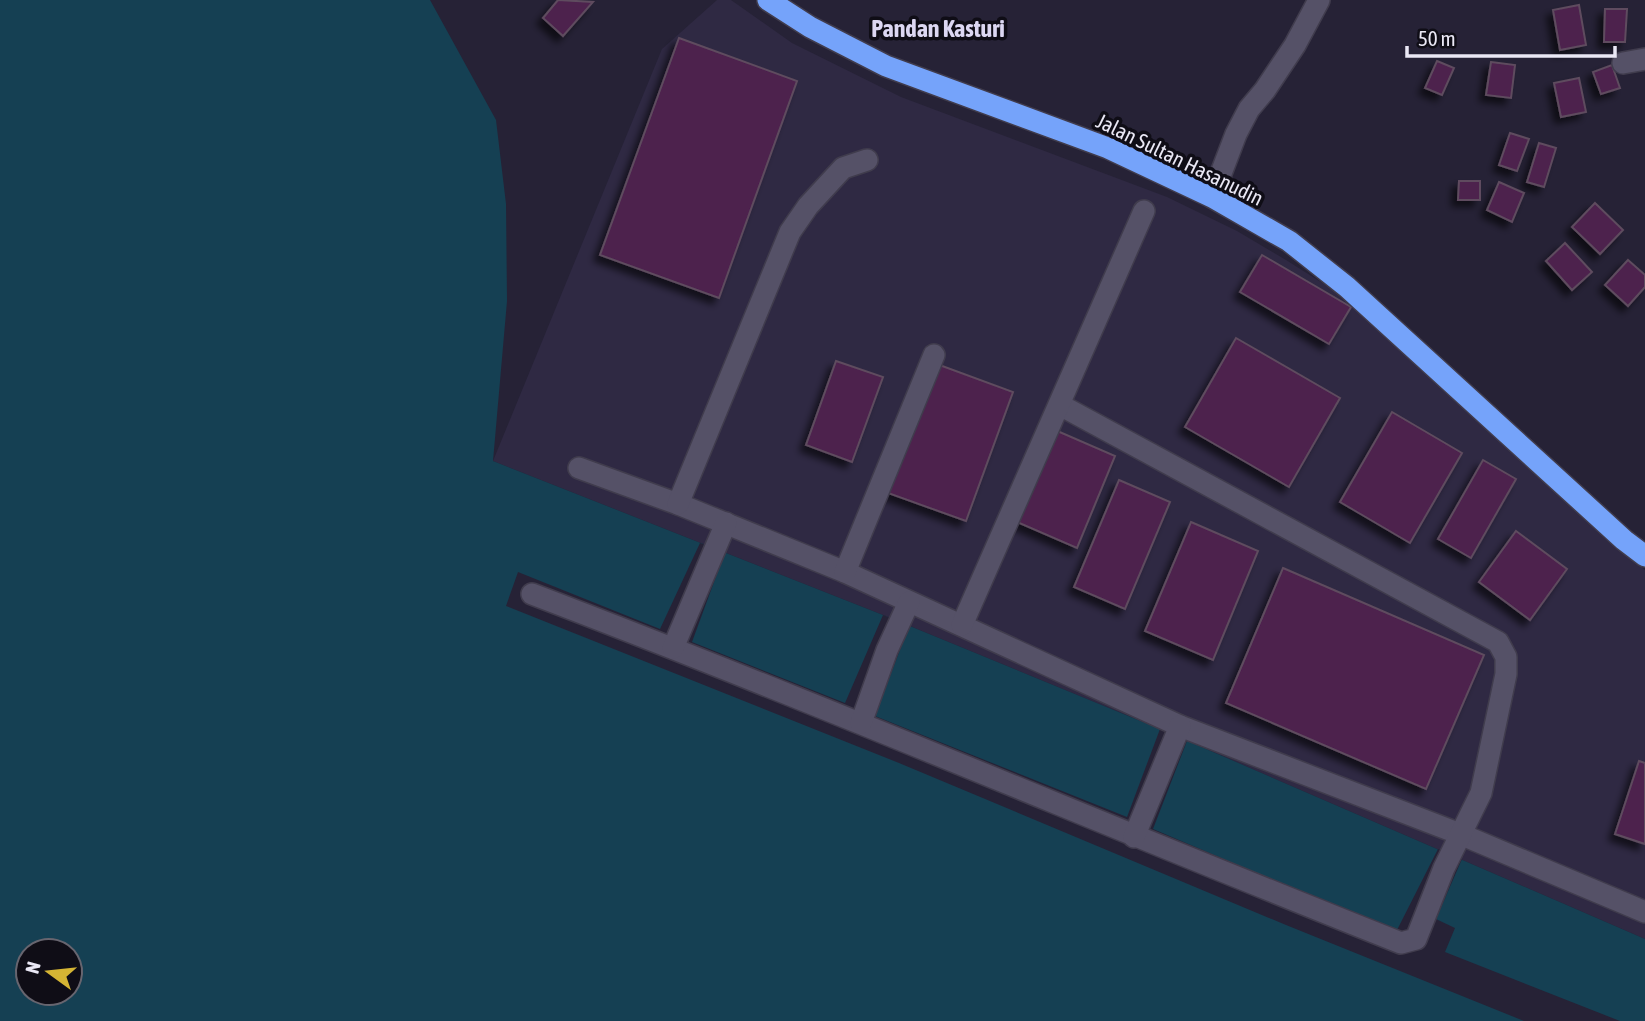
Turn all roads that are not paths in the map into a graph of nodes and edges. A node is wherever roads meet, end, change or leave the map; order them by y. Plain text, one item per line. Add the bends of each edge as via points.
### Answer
1 (768, 0) edge
2 (1319, 0) edge
3 (1645, 59) edge
4 (1623, 63) dead end
5 (867, 160) dead end
6 (1212, 197) junction
7 (1144, 211) dead end
8 (934, 355) dead end
9 (1060, 405) junction
10 (579, 468) dead end
11 (678, 504) junction
12 (726, 523) junction
13 (1645, 556) edge
14 (845, 572) junction
15 (532, 594) dead end
16 (909, 602) junction
17 (961, 625) junction
18 (673, 648) junction
19 (861, 723) junction
20 (1180, 726) junction
21 (1460, 834) junction
22 (1134, 837) junction
23 (1645, 912) edge

1 - 6 highway, Jalan Sultan Hasanudin via 886,66 1108,148
2 - 6 street via 1295,45 1249,109
3 - 4 street
5 - 11 street via 843,168 790,232
6 - 13 highway, Jalan Sultan Hasanudin via 1289,241 1347,286
7 - 9 street
8 - 14 street
9 - 17 street
9 - 21 street via 1498,642 1506,657 1506,674 1480,793
10 - 11 street
11 - 12 street
12 - 14 street
12 - 18 street
14 - 16 street
15 - 18 street
16 - 17 street
16 - 19 street
17 - 20 street
18 - 19 street
19 - 22 street
20 - 21 street
20 - 22 street
21 - 22 street via 1416,939 1401,943
21 - 23 street

